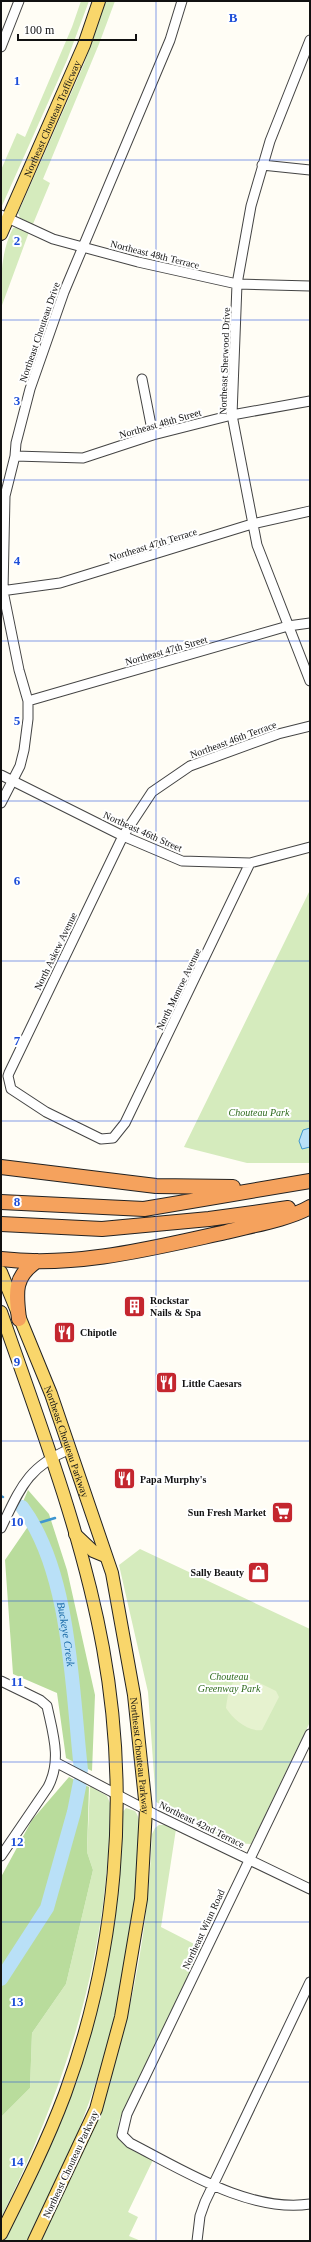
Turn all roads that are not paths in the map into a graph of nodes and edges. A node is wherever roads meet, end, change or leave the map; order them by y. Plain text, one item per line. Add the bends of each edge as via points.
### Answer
1 (19, 1) edge
2 (99, 1) edge
3 (182, 1) edge
4 (310, 40) edge
5 (1, 47) edge
6 (262, 165) junction
7 (310, 170) edge
8 (4, 217) edge
9 (1, 234) edge
10 (83, 246) junction
11 (237, 284) junction
12 (310, 286) edge
13 (142, 379) dead end
14 (310, 401) edge
15 (232, 415) junction
16 (153, 435) junction
17 (15, 456) junction
18 (310, 511) edge
19 (252, 524) junction
20 (2, 591) edge
21 (310, 623) edge
22 (288, 626) junction
23 (310, 681) edge
24 (28, 702) junction
25 (310, 726) edge
26 (1, 775) edge
27 (14, 780) junction
28 (1, 803) edge
29 (123, 836) junction
30 (310, 847) edge
31 (250, 863) junction
32 (8, 1076) joint
33 (1, 1167) edge
34 (308, 1182) edge
35 (1, 1202) edge
36 (310, 1206) edge
37 (1, 1224) edge
38 (1, 1259) edge
39 (37, 1261) junction
40 (1, 1272) edge
41 (1, 1312) edge
42 (19, 1320) junction
43 (70, 1449) junction
44 (51, 1457) junction
45 (3, 1518) edge
46 (1, 1528) edge
47 (75, 1534) junction
48 (105, 1556) junction
49 (1, 1681) edge
50 (310, 1734) edge
51 (56, 1763) junction
52 (117, 1793) junction
53 (146, 1809) junction
54 (1, 1856) edge
55 (249, 1859) junction
56 (310, 1889) edge
57 (310, 1982) edge
58 (214, 2185) junction
59 (310, 2204) edge
60 (1, 2234) edge
61 (34, 2241) edge
62 (197, 2241) edge

1 - 5 street
2 - 8 main road, Northeast Chouteau Trafficway via 84,45
3 - 10 street, Northeast Chouteau Drive via 170,40
4 - 6 street, Northeast Sherwood Drive
6 - 7 street
6 - 11 street, Northeast Sherwood Drive via 251,206
8 - 9 main road, Northeast Chouteau Trafficway
8 - 10 street, Northeast 48th Terrace via 53,239
10 - 11 street, Northeast 48th Terrace via 138,262
10 - 17 street, Northeast Chouteau Drive via 47,336 30,389
11 - 12 street, Northeast 48th Terrace
11 - 15 street, Northeast Sherwood Drive
13 - 16 street
14 - 15 street, Northeast 48th Street
15 - 16 street, Northeast 48th Street
15 - 19 street, Northeast Sherwood Drive
16 - 17 street, Northeast 48th Street via 83,458
17 - 20 street, Northeast Chouteau Drive via 5,496
18 - 19 street, Northeast 47th Terrace
19 - 20 street, Northeast 47th Terrace via 60,583
19 - 22 street, Northeast Sherwood Drive via 257,545
20 - 24 street, Northeast Chouteau Drive
21 - 22 street, Northeast 47th Street
22 - 23 street, Northeast Sherwood Drive
22 - 24 street, Northeast 47th Street
24 - 27 street, Northeast Chouteau Drive via 24,750
25 - 29 street, Northeast 46th Terrace via 278,734 190,766 152,792
26 - 27 street, Northeast 46th Street
27 - 28 street, Northeast Chouteau Drive
27 - 29 street, Northeast 46th Street
29 - 31 street, Northeast 46th Street via 182,861
29 - 32 street, North Askew Avenue
30 - 31 street, Northeast 46th Street
31 - 32 street, North Monroe Avenue via 125,1124 113,1138 101,1139 46,1112 11,1089
33 - 34 highway via 178,1188
34 - 35 highway via 144,1209
36 - 37 highway via 102,1229
36 - 39 highway via 253,1226 108,1256
38 - 39 highway
39 - 42 highway via 22,1274 17,1284
40 - 42 main road, Northeast Chouteau Parkway
41 - 44 main road, Northeast Chouteau Parkway
42 - 43 main road, Northeast Chouteau Parkway via 51,1394
43 - 44 street
43 - 48 main road, Northeast Chouteau Parkway
44 - 45 street via 25,1480
44 - 47 main road, Northeast Chouteau Parkway
45 - 46 street
47 - 48 main road via 93,1551
47 - 52 main road, Northeast Chouteau Parkway via 103,1649
48 - 53 main road, Northeast Chouteau Parkway via 112,1573 134,1695
49 - 51 street via 47,1706 56,1749
50 - 55 street, Northeast Winn Road
51 - 52 street, Northeast 42nd Terrace
51 - 54 street via 48,1787
52 - 53 street, Northeast 42nd Terrace
52 - 60 main road, Northeast Chouteau Parkway via 109,1914 91,2006 66,2091 50,2133
53 - 55 street, Northeast 42nd Terrace
53 - 61 main road, Northeast Chouteau Parkway via 141,1899 121,2017 96,2109
55 - 56 street, Northeast 42nd Terrace
55 - 58 street, Northeast Winn Road via 127,2114 122,2135 130,2144
57 - 58 street
58 - 59 street via 242,2197 265,2202
58 - 62 street via 200,2216

